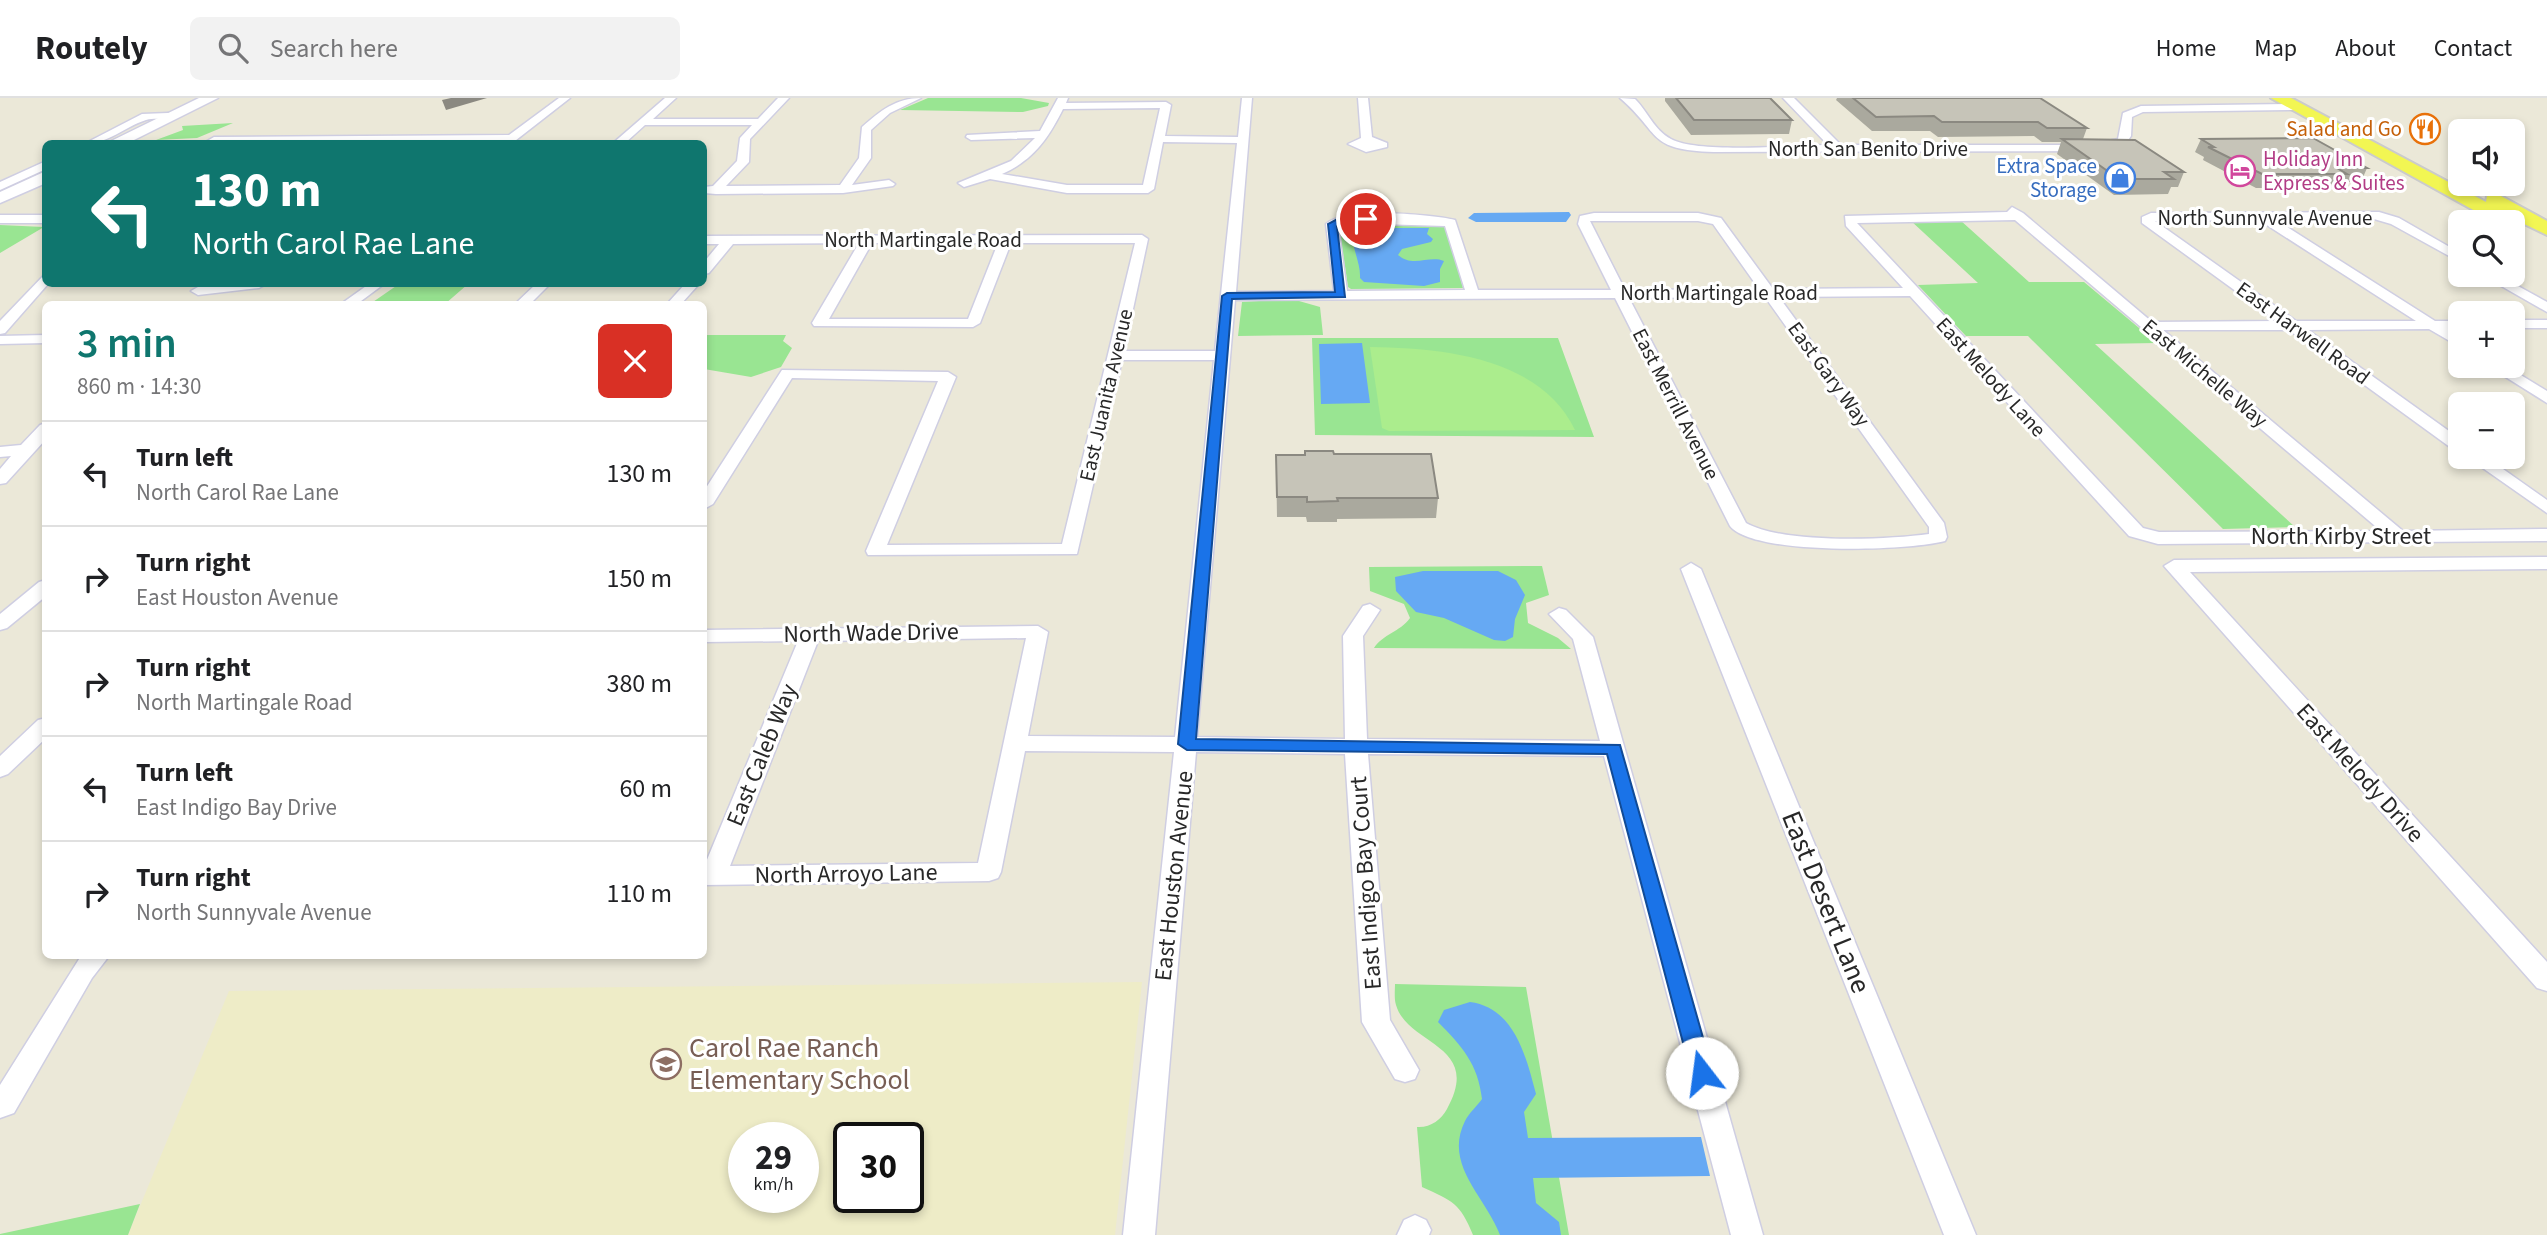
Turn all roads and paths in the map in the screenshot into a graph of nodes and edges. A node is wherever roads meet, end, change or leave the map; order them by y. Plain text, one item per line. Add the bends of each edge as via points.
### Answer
1 (211, 98) edge
2 (565, 98) edge
3 (671, 98) edge
4 (784, 98) edge
5 (916, 98) edge
6 (1247, 98) edge
7 (1363, 98) edge
8 (1625, 98) edge
9 (1788, 98) edge
10 (2291, 101) edge
11 (192, 102) edge
12 (1061, 102) edge
13 (168, 116) junction
14 (642, 122) junction
15 (759, 122) junction
16 (1046, 134) junction
17 (971, 137) dead end
18 (1159, 139) junction
19 (1367, 139) dead end
20 (97, 140) edge
21 (120, 140) edge
22 (508, 140) edge
23 (622, 140) edge
24 (1243, 140) junction
25 (1838, 149) junction
26 (42, 166) edge
27 (991, 176) junction
28 (2448, 176) edge
29 (42, 178) edge
30 (725, 180) junction
31 (707, 181) edge
32 (964, 183) dead end
33 (889, 184) dead end
34 (0, 186) edge
35 (843, 188) junction
36 (710, 190) edge
37 (2479, 196) edge
38 (0, 198) edge
39 (2490, 210) edge
40 (2498, 210) edge
41 (2262, 216) junction
42 (0, 219) edge
43 (42, 219) edge
44 (1709, 219) joint
45 (1849, 219) joint
46 (2146, 219) joint
47 (2525, 222) edge
48 (2525, 228) edge
49 (2547, 229) edge
50 (1006, 239) junction
51 (1142, 239) joint
52 (707, 240) edge
53 (729, 240) junction
54 (868, 240) junction
55 (2547, 243) edge
56 (2448, 252) edge
57 (707, 266) edge
58 (42, 282) edge
59 (200, 287) edge
60 (373, 287) edge
61 (540, 287) edge
62 (689, 287) edge
63 (2510, 287) edge
64 (1914, 292) junction
65 (1770, 293) junction
66 (1524, 294) junction
67 (1619, 294) junction
68 (1341, 295) junction
69 (1473, 295) junction
70 (1227, 296) junction
71 (1307, 296) junction
72 (189, 301) edge
73 (352, 301) edge
74 (525, 301) edge
75 (677, 301) edge
76 (2547, 308) edge
77 (2525, 324) edge
78 (2547, 324) edge
79 (2291, 325) junction
80 (2432, 325) junction
81 (2448, 325) edge
82 (2149, 326) junction
83 (0, 330) edge
84 (2448, 335) edge
85 (42, 339) edge
86 (0, 340) edge
87 (1116, 355) junction
88 (1221, 356) junction
89 (2515, 378) edge
90 (2547, 398) edge
91 (42, 432) edge
92 (2448, 437) edge
93 (24, 450) junction
94 (0, 452) edge
95 (2492, 469) edge
96 (0, 479) edge
97 (707, 499) edge
98 (2547, 508) edge
99 (2136, 532) joint
100 (2547, 535) edge
101 (2398, 536) junction
102 (1763, 539) joint
103 (2547, 563) edge
104 (1691, 569) dead end
105 (42, 589) edge
106 (1370, 610) dead end
107 (1559, 614) dead end
108 (0, 624) edge
109 (811, 633) junction
110 (707, 636) edge
111 (42, 728) edge
112 (1013, 743) junction
113 (1187, 744) junction
114 (1356, 746) junction
115 (1614, 749) junction
116 (3, 762) edge
117 (709, 876) edge
118 (93, 959) edge
119 (2547, 980) edge
120 (1405, 1070) dead end
121 (2, 1105) edge
122 (1139, 1235) edge
123 (1746, 1235) edge
124 (1960, 1235) edge

1 - 11 main road
2 - 22 street
3 - 14 street
4 - 15 street
5 - 35 street via 886,111 866,129 864,158
6 - 24 street, East Houston Avenue
7 - 19 street
8 - 25 street, North San Benito Drive via 1633,102 1657,137 1668,143 1694,149
9 - 25 street
10 - 25 street, North San Benito Drive via 2141,108 2127,115 2125,139 2106,146
10 - 28 main road via 2316,107
10 - 39 main road
11 - 13 main road
12 - 16 street
12 - 18 street via 1166,105
13 - 20 street via 146,116
13 - 21 main road
14 - 15 street
14 - 23 street
15 - 30 street via 745,138 743,162
16 - 17 street
16 - 27 street via 1017,163
18 - 24 street
18 - 27 street via 1148,190 1067,188
24 - 70 street, East Houston Avenue
26 - 34 street
27 - 32 street
29 - 38 main road
30 - 31 street
30 - 36 street
33 - 35 street
35 - 36 street
37 - 40 main road
41 - 46 street, North Sunnyvale Avenue
41 - 56 street, North Sunnyvale Avenue via 2385,218
41 - 80 street
42 - 43 street
44 - 65 street, East Gary Way via 1717,221
44 - 67 street, East Merrill Avenue via 1584,219
45 - 64 street, East Melody Lane
45 - 82 street, East Michelle Way via 2015,213
46 - 79 street, East Harwell Road
47 - 49 main road
48 - 55 main road
50 - 51 street, North Martingale Road
50 - 54 street, North Martingale Road
50 - 54 street via 973,323 819,323
51 - 87 street, East Juanita Avenue
52 - 53 street, North Martingale Road
53 - 54 street, North Martingale Road
53 - 57 street
58 - 83 street
59 - 72 street
60 - 73 street
61 - 74 street
62 - 75 street
63 - 76 street
64 - 65 street, North Martingale Road
64 - 99 street, East Melody Lane
65 - 67 street, North Martingale Road
65 - 102 street, East Gary Way via 1938,527 1938,537
66 - 67 street, North Martingale Road
66 - 69 street, North Martingale Road
66 - 71 street, North Martingale Road via 1527,300 1515,304 1326,305 1309,301
67 - 102 street, East Merrill Avenue via 1739,526
68 - 69 street, North Martingale Road
68 - 69 street via 1335,221 1451,223
68 - 71 street, North Martingale Road
70 - 71 street, North Martingale Road
70 - 88 street, East Houston Avenue
77 - 78 street
79 - 80 street
79 - 82 street
79 - 92 street, East Harwell Road
80 - 81 street
80 - 84 street
82 - 101 street, East Michelle Way
85 - 86 street
87 - 88 street
87 - 97 street, East Juanita Avenue via 1070,550 875,551 948,377 787,373
88 - 113 street, East Houston Avenue
89 - 90 street
91 - 93 street
93 - 94 street
93 - 96 street
95 - 98 street
99 - 101 street, North Kirby Street via 2158,538
100 - 101 street, North Kirby Street
103 - 119 street, East Melody Drive via 2174,566
104 - 124 street, East Desert Lane
105 - 108 street
106 - 114 street, East Indigo Bay Court via 1353,636
107 - 115 street via 1583,638
109 - 110 street, North Wade Drive
109 - 112 street, North Wade Drive via 1038,632
109 - 117 street, East Caleb Way
111 - 116 street
112 - 113 street
112 - 117 street, North Arroyo Lane via 989,872
113 - 114 street
113 - 122 street, East Houston Avenue
114 - 115 street
114 - 120 street, East Indigo Bay Court via 1376,1022
115 - 123 street
118 - 121 street

